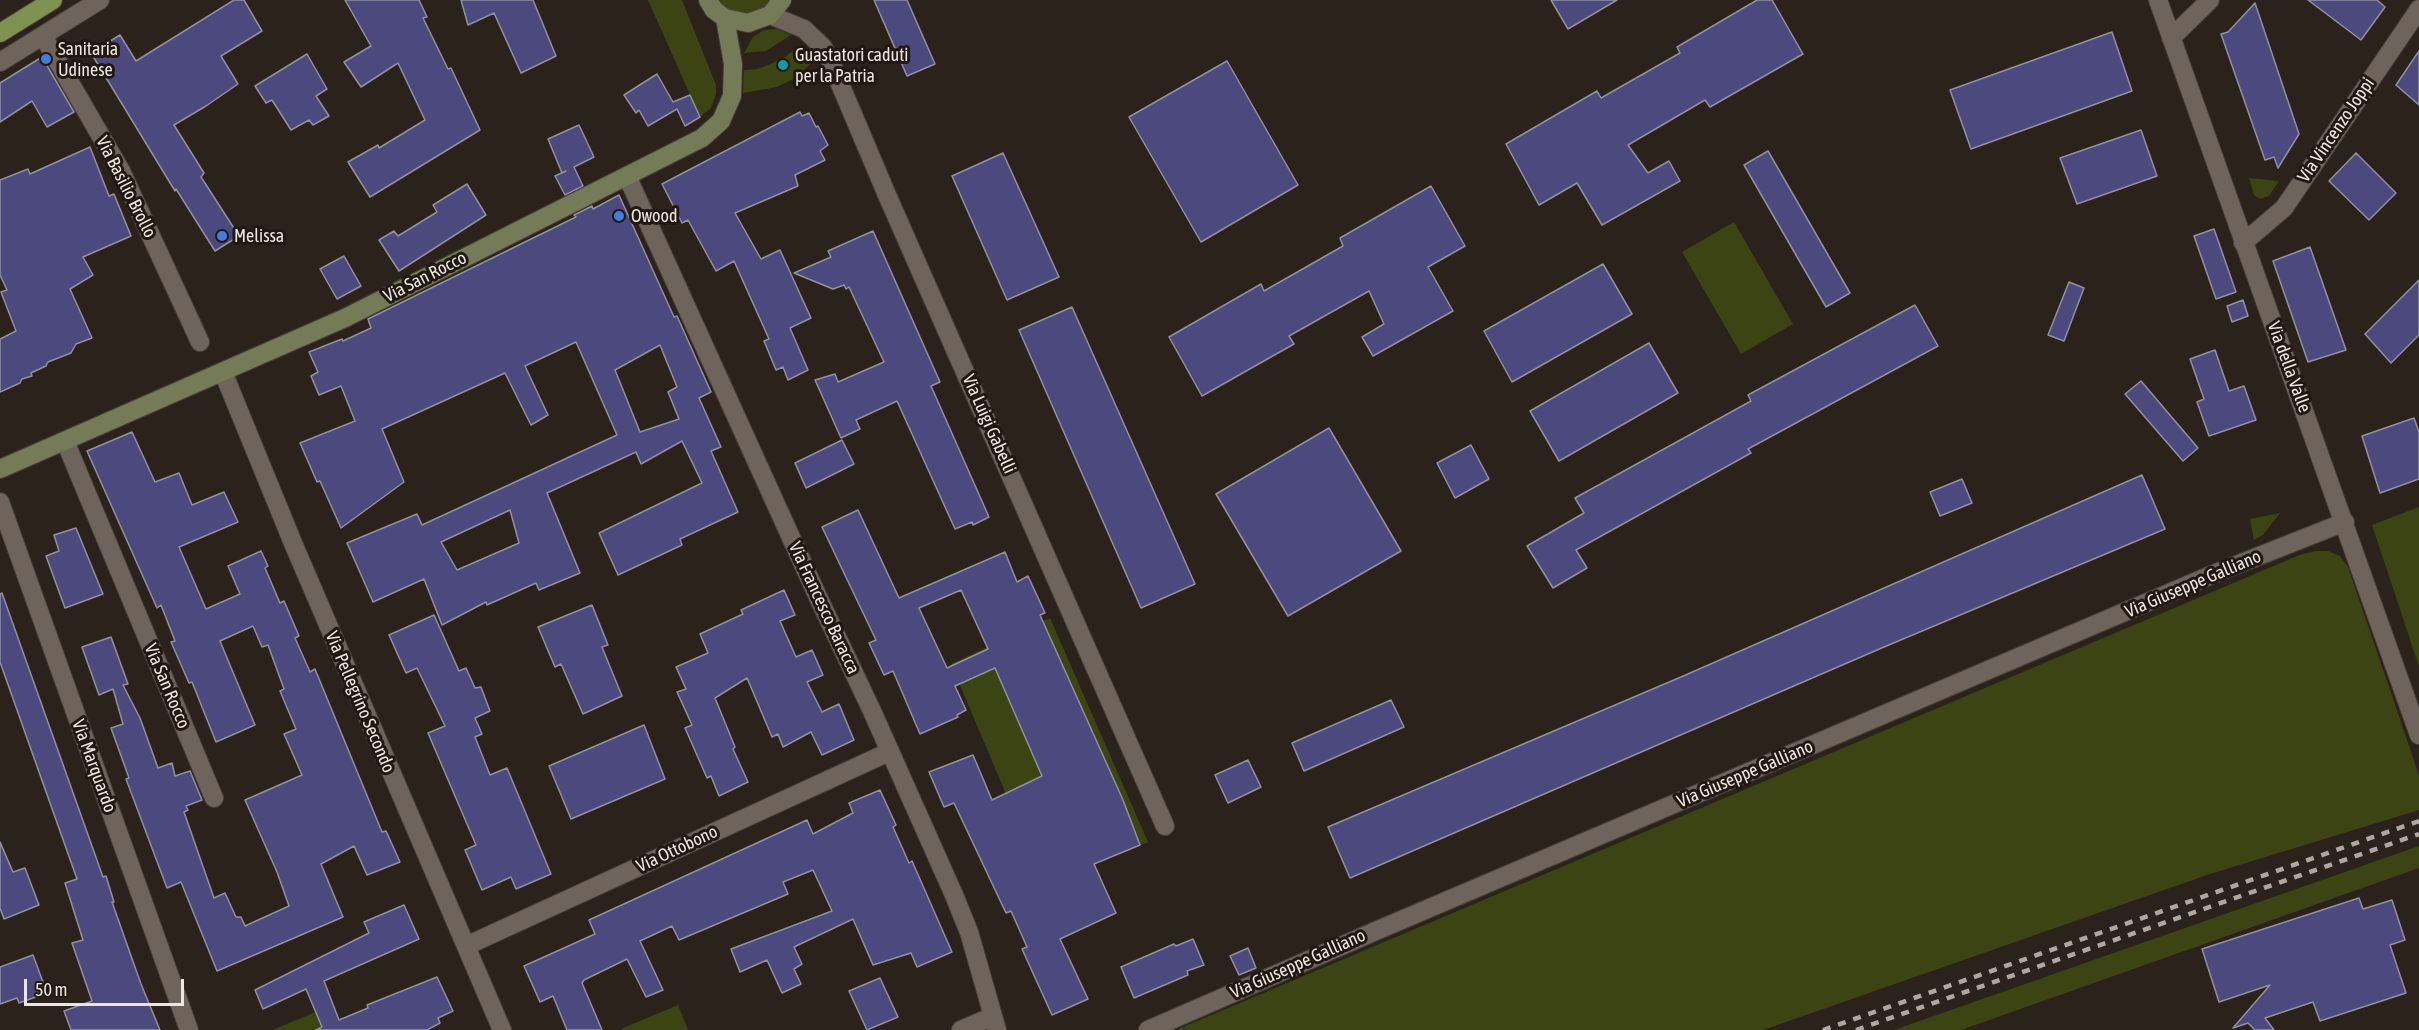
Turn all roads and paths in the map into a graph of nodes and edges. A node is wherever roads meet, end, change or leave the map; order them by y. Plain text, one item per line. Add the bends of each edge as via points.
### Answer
1 (53, 0) edge
2 (100, 0) edge
3 (708, 0) edge
4 (784, 0) edge
5 (2158, 0) edge
6 (2210, 0) edge
7 (2419, 9) edge
8 (770, 15) junction
9 (725, 18) junction
10 (748, 23) junction
11 (804, 28) junction
12 (0, 33) edge
13 (43, 36) junction
14 (2171, 38) junction
15 (0, 62) edge
16 (733, 64) junction
17 (627, 176) junction
18 (2243, 243) junction
19 (200, 342) dead end
20 (223, 372) junction
21 (65, 441) junction
22 (0, 469) edge
23 (0, 502) edge
24 (2345, 522) junction
25 (2419, 735) edge
26 (889, 752) junction
27 (214, 798) dead end
28 (1165, 826) dead end
29 (466, 946) junction
30 (994, 1023) edge
31 (189, 1030) edge
32 (501, 1030) edge
33 (961, 1030) edge
34 (1148, 1030) edge

1 - 12 main road
2 - 13 street
3 - 9 street
4 - 8 street
4 - 11 street, Via Luigi Gabelli
5 - 14 street, Via della Valle
6 - 14 street
7 - 18 street, Via Vincenzo Joppi via 2283,208
8 - 10 street
8 - 11 street, Via Luigi Gabelli
9 - 10 street
9 - 16 street, Via San Rocco
10 - 16 street, Via San Rocco
11 - 28 street, Via Luigi Gabelli via 829,58
13 - 15 street
13 - 19 street, Via Basilio Brollo via 121,171
14 - 18 street, Via della Valle
16 - 17 street, Via San Rocco via 729,107 716,127
17 - 20 street, Via San Rocco via 345,318
17 - 26 street, Via Francesco Baracca
18 - 24 street, Via della Valle
20 - 21 street, Via San Rocco
20 - 29 street, Via Pellegrino Secondo
21 - 22 street, Via San Rocco
21 - 27 street, Via San Rocco
23 - 31 street, Via Marquardo
24 - 25 street, Via della Valle
24 - 34 street, Via Giuseppe Galliano via 2073,634
26 - 29 street, Via Ottobono
26 - 30 street, Via Francesco Baracca via 969,932
29 - 32 street, Via Pellegrino Secondo
30 - 33 street, Via Francesco Baracca

